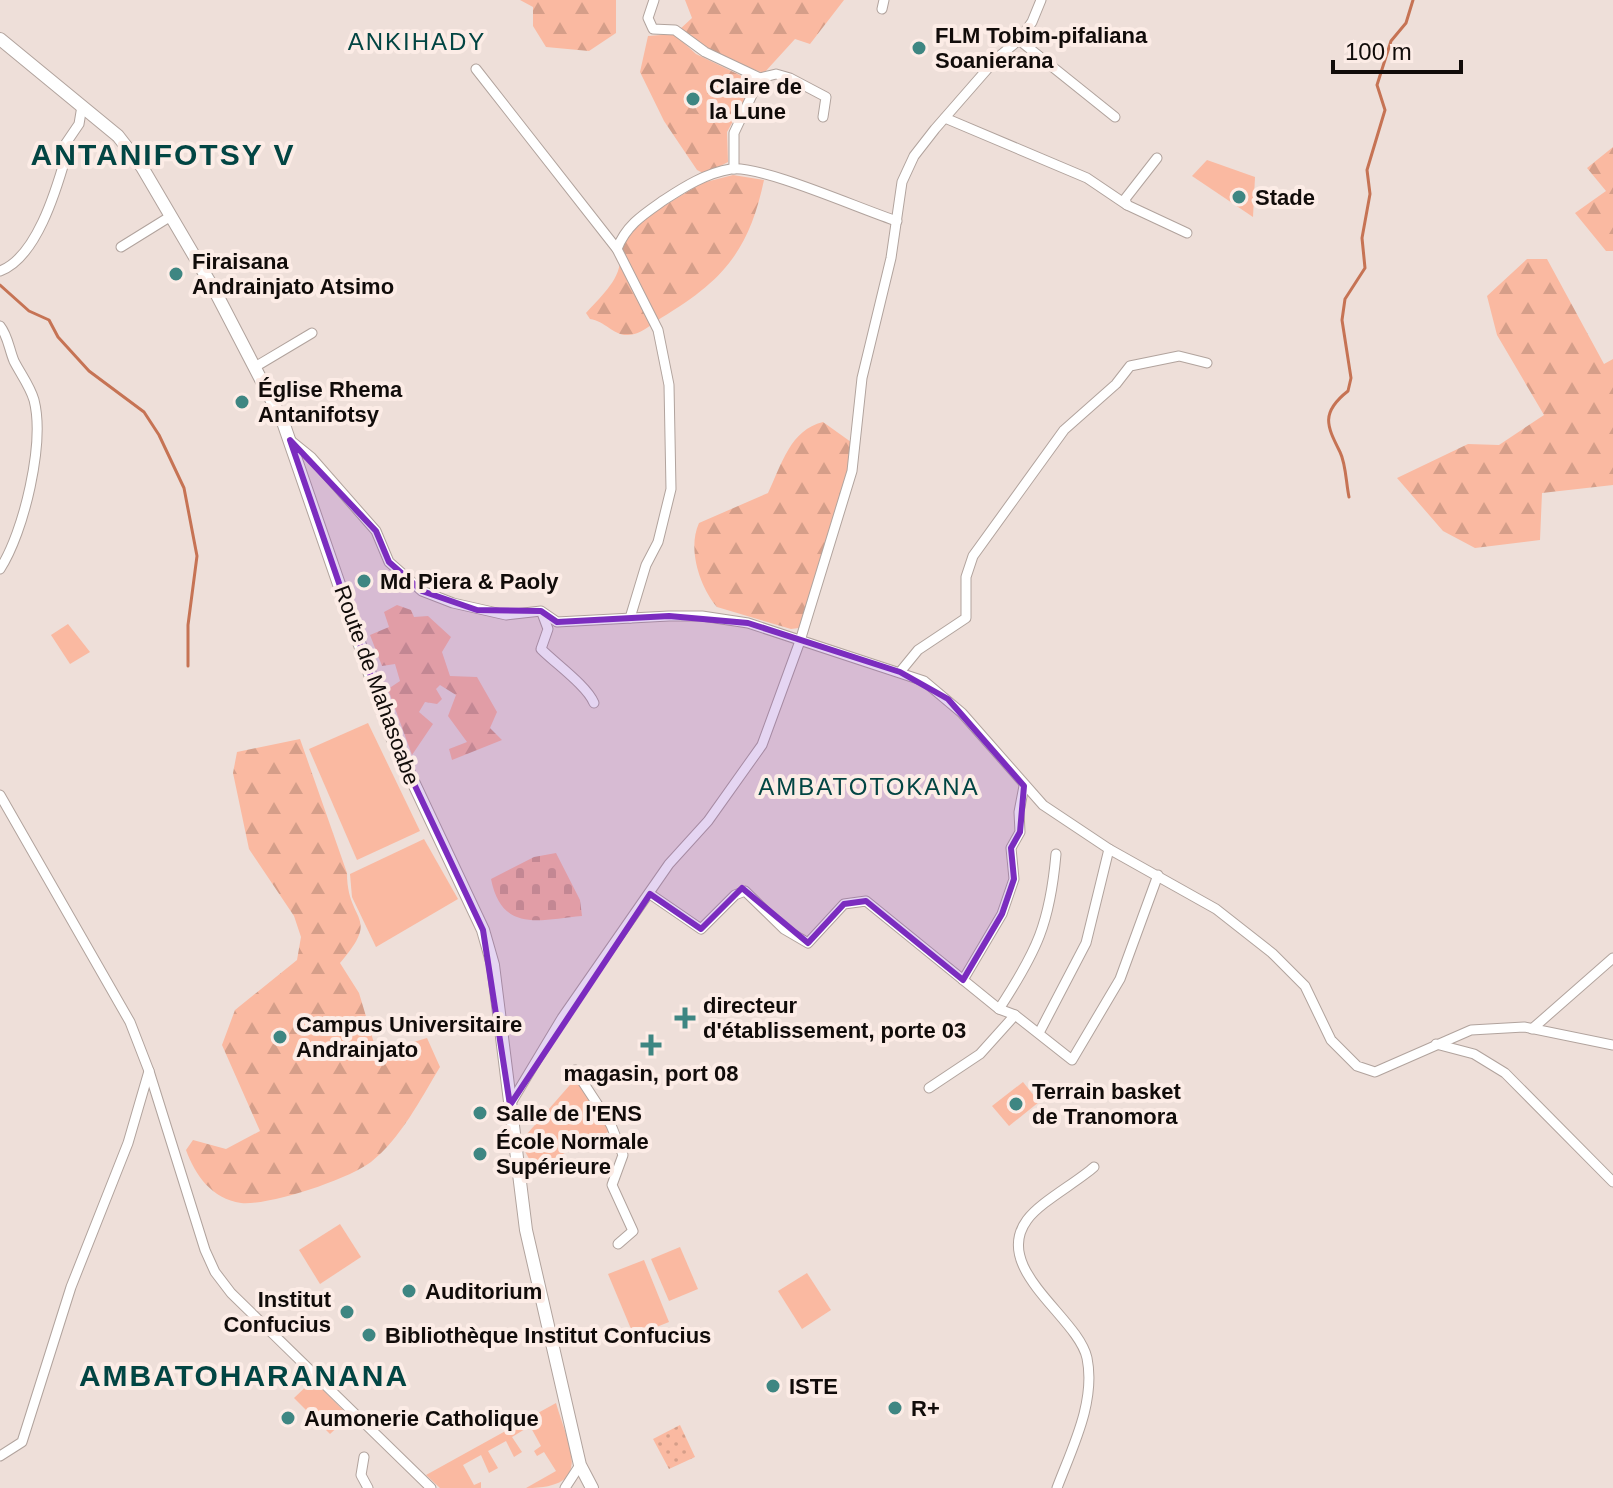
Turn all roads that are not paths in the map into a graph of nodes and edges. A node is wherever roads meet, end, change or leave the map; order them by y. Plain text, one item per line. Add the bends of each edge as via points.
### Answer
1 (654, 0) edge
2 (1041, 0) edge
3 (0, 39) edge
4 (1019, 40) junction
5 (476, 69) dead end
6 (760, 78) junction
7 (82, 106) junction
8 (823, 117) dead end
9 (1115, 117) dead end
10 (945, 118) junction
11 (1157, 158) dead end
12 (734, 169) junction
13 (1127, 205) junction
14 (171, 216) junction
15 (897, 221) junction
16 (1187, 233) dead end
17 (121, 247) dead end
18 (617, 249) junction
19 (0, 271) edge
20 (0, 326) edge
21 (312, 333) dead end
22 (1207, 363) dead end
23 (255, 367) junction
24 (290, 440) junction
25 (0, 569) edge
26 (541, 611) junction
27 (630, 618) junction
28 (800, 641) junction
29 (900, 672) junction
30 (594, 703) dead end
31 (1024, 786) junction
32 (0, 795) edge
33 (3, 808) edge
34 (1109, 849) junction
35 (1056, 854) dead end
36 (1158, 875) junction
37 (650, 894) junction
38 (1613, 958) edge
39 (963, 980) junction
40 (999, 1009) junction
41 (1015, 1015) junction
42 (1532, 1029) junction
43 (1039, 1033) junction
44 (1436, 1044) junction
45 (1613, 1045) edge
46 (575, 1070) dead end
47 (149, 1071) junction
48 (929, 1088) dead end
49 (510, 1105) junction
50 (1094, 1167) dead end
51 (1613, 1182) edge
52 (618, 1244) dead end
53 (0, 1456) edge
54 (364, 1457) dead end
55 (580, 1465) junction
56 (368, 1488) edge
57 (431, 1488) edge
58 (565, 1488) edge
59 (592, 1488) edge
60 (1057, 1488) edge

1 - 6 street via 648,18 653,29 675,30 705,52
2 - 4 street
3 - 7 street, Route de Mahasoabe
4 - 9 street
4 - 10 street
5 - 18 street
6 - 8 street via 790,78 826,97
6 - 12 street via 734,133
7 - 14 street, Route de Mahasoabe via 118,136
7 - 19 street via 79,124 62,149 64,163 39,228 25,255
10 - 13 street via 1087,178
10 - 15 street via 914,156 902,182
11 - 13 street via 1125,199
12 - 15 street via 793,183
12 - 18 street via 701,178 639,217
13 - 16 street
14 - 17 street
14 - 23 street, Route de Mahasoabe
15 - 28 street via 862,378 852,471
18 - 27 street via 658,330 672,426 671,489
20 - 25 street via 33,396 37,417 24,501 11,551
21 - 23 street
22 - 29 street via 1179,356 1139,362 1064,430 973,556 966,577 966,618 918,650
23 - 24 street, Route de Mahasoabe
24 - 26 street via 376,531 389,562 422,591 506,615
24 - 49 street, Route de Mahasoabe via 391,735 483,930 493,965
26 - 27 street via 557,622 581,624
26 - 30 street via 548,629 541,649 590,691
27 - 28 street via 702,616 748,623
28 - 29 street
28 - 37 street via 762,745
29 - 31 street via 948,699
31 - 34 street
31 - 39 street via 1020,832 1011,848 1014,879 1002,914
32 - 33 street
33 - 47 street via 130,1022
34 - 36 street
34 - 43 street via 1086,943
35 - 40 street via 1047,920 1026,968
36 - 43 street via 1120,979 1072,1060
36 - 44 street via 1216,909 1272,953 1305,986 1331,1040 1357,1066 1375,1072
37 - 39 street via 701,929 745,891 784,929 808,943 844,904 866,901
37 - 49 street via 562,1018
38 - 42 street
39 - 40 street
40 - 41 street
41 - 43 street
41 - 48 street via 980,1054
42 - 44 street via 1471,1030
42 - 45 street
44 - 51 street via 1474,1054 1505,1073
46 - 52 street via 611,1125 623,1155 612,1185 633,1231
47 - 53 street via 21,1445
47 - 57 street via 193,1218 215,1272
49 - 55 street, Route de Mahasoabe via 535,1280
50 - 60 street via 1026,1221 1021,1236 1020,1255 1035,1286 1086,1354 1089,1375 1080,1430
54 - 56 street via 361,1475
55 - 58 street
55 - 59 street, Route de Mahasoabe

